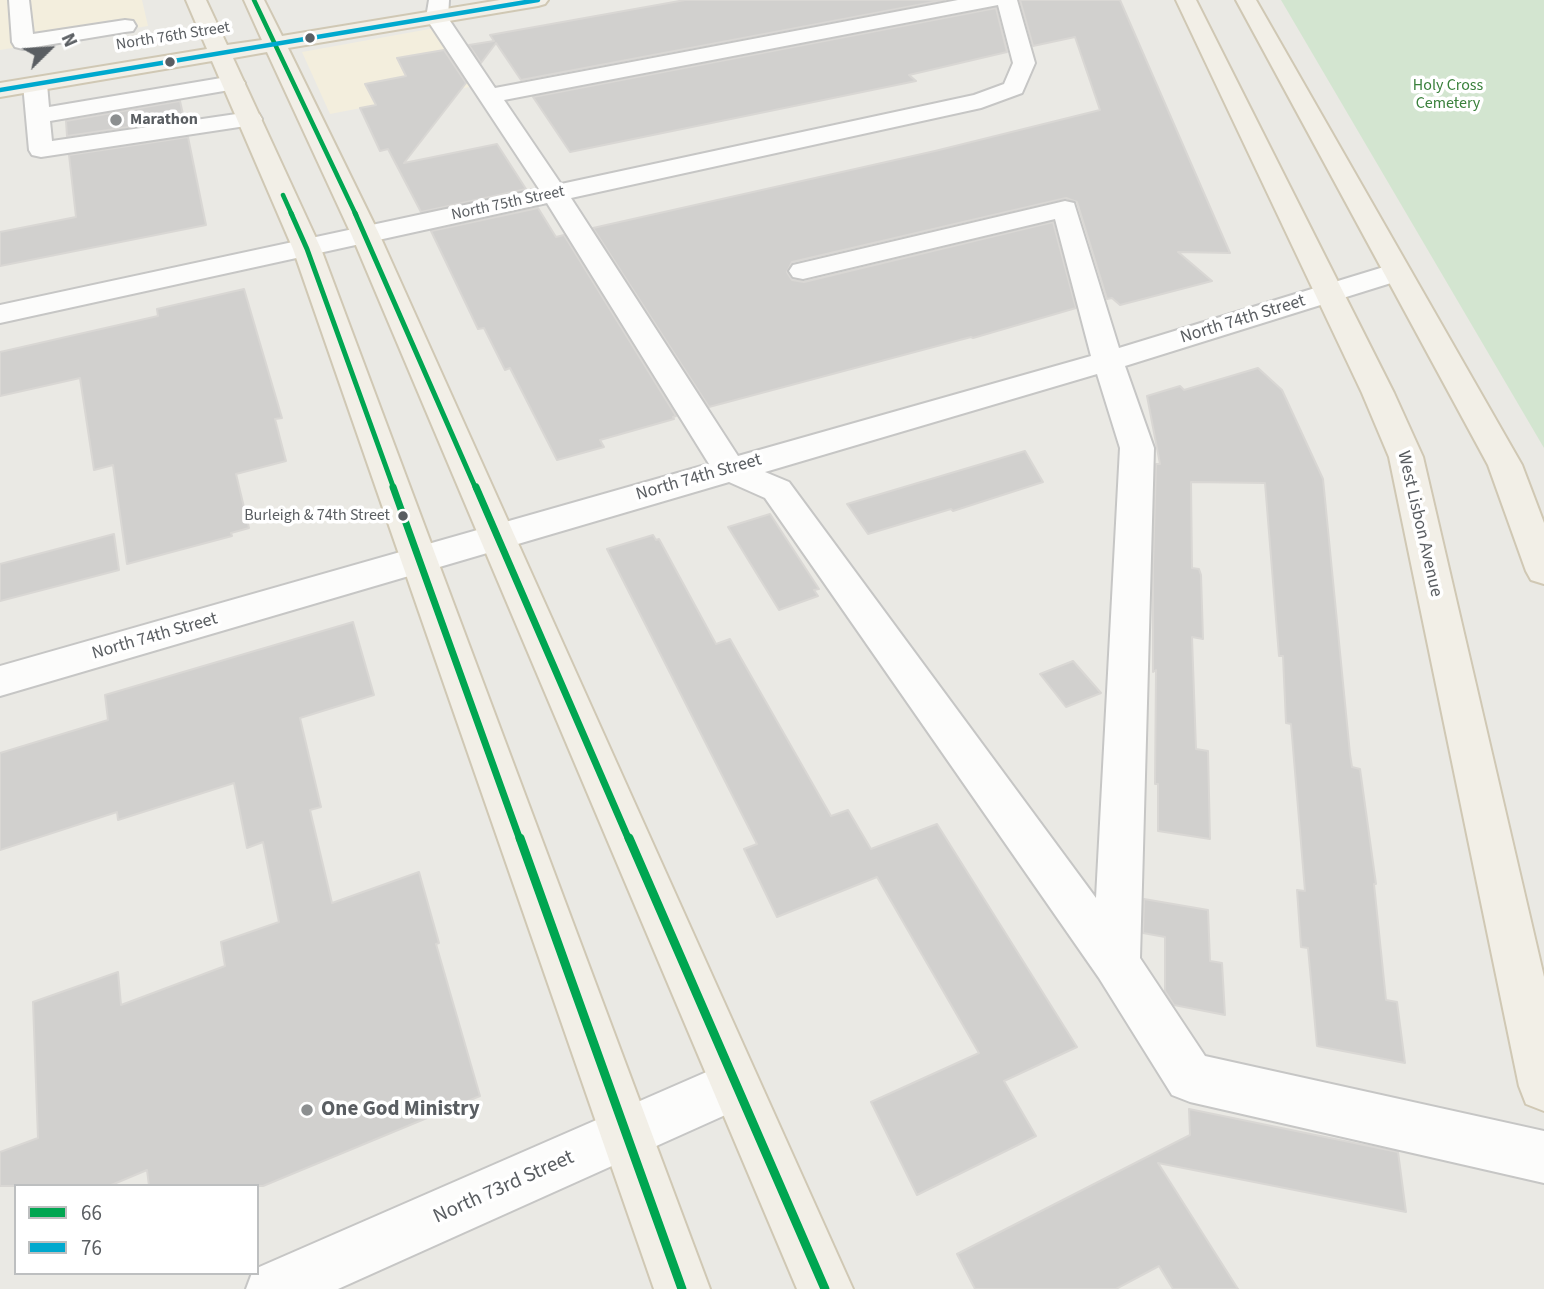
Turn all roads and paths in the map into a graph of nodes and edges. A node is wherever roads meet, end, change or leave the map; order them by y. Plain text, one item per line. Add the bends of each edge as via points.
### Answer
1 (196, 0) edge
2 (254, 0) edge
3 (538, 0) edge
4 (991, 0) edge
5 (1007, 0) edge
6 (1186, 0) edge
7 (1246, 0) edge
8 (11, 1) edge
9 (438, 9) edge
10 (275, 20) junction
11 (125, 26) dead end
12 (142, 42) dead end
13 (274, 44) junction
14 (212, 51) junction
15 (10, 63) junction
16 (124, 70) junction
17 (15, 88) edge
18 (489, 96) junction
19 (131, 100) junction
20 (305, 110) junction
21 (38, 116) junction
22 (250, 119) junction
23 (137, 134) junction
24 (555, 194) junction
25 (366, 236) junction
26 (307, 248) junction
27 (803, 271) dead end
28 (1397, 272) junction
29 (1330, 293) junction
30 (0, 314) edge
31 (1108, 361) junction
32 (729, 469) junction
33 (496, 538) junction
34 (418, 561) junction
35 (1544, 571) edge
36 (0, 681) edge
37 (1116, 962) junction
38 (734, 1084) junction
39 (1544, 1086) edge
40 (626, 1134) junction
41 (1544, 1157) edge
42 (274, 1289) edge
43 (682, 1289) edge
44 (825, 1289) edge

1 - 14 main road
2 - 10 main road
3 - 9 main road, North 76th Street
4 - 18 street
5 - 24 street, North 75th Street via 1024,64 1014,88 981,101
6 - 29 main road, West Lisbon Avenue
7 - 28 main road
8 - 11 street via 23,42
8 - 15 street
9 - 13 main road, North 76th Street
9 - 18 street
10 - 13 main road
10 - 14 main road, North 76th Street
12 - 15 main road, North 76th Street
13 - 14 main road, North 76th Street
13 - 20 main road
14 - 16 main road, North 76th Street
14 - 19 street
14 - 22 main road
15 - 17 street
16 - 17 main road, North 76th Street
16 - 19 street
17 - 21 street
18 - 24 street
19 - 21 street
19 - 23 street
20 - 22 main road
20 - 25 main road
21 - 23 street via 41,150
22 - 23 street
22 - 26 main road
24 - 25 street, North 75th Street
24 - 32 street
25 - 26 street, North 75th Street
25 - 33 main road
26 - 30 street, North 75th Street
26 - 34 main road
27 - 31 street via 1065,209
28 - 29 street, North 74th Street
28 - 35 main road via 1505,465
29 - 31 street, North 74th Street
29 - 39 main road, West Lisbon Avenue via 1406,457
31 - 32 street, North 74th Street
31 - 37 street via 1137,448
32 - 33 street, North 74th Street
32 - 37 street via 776,490
33 - 34 street, North 74th Street
33 - 38 main road
34 - 36 street, North 74th Street
34 - 40 main road
37 - 41 street via 1190,1077
38 - 40 street, North 73rd Street
38 - 44 main road
40 - 42 street, North 73rd Street
40 - 43 main road

